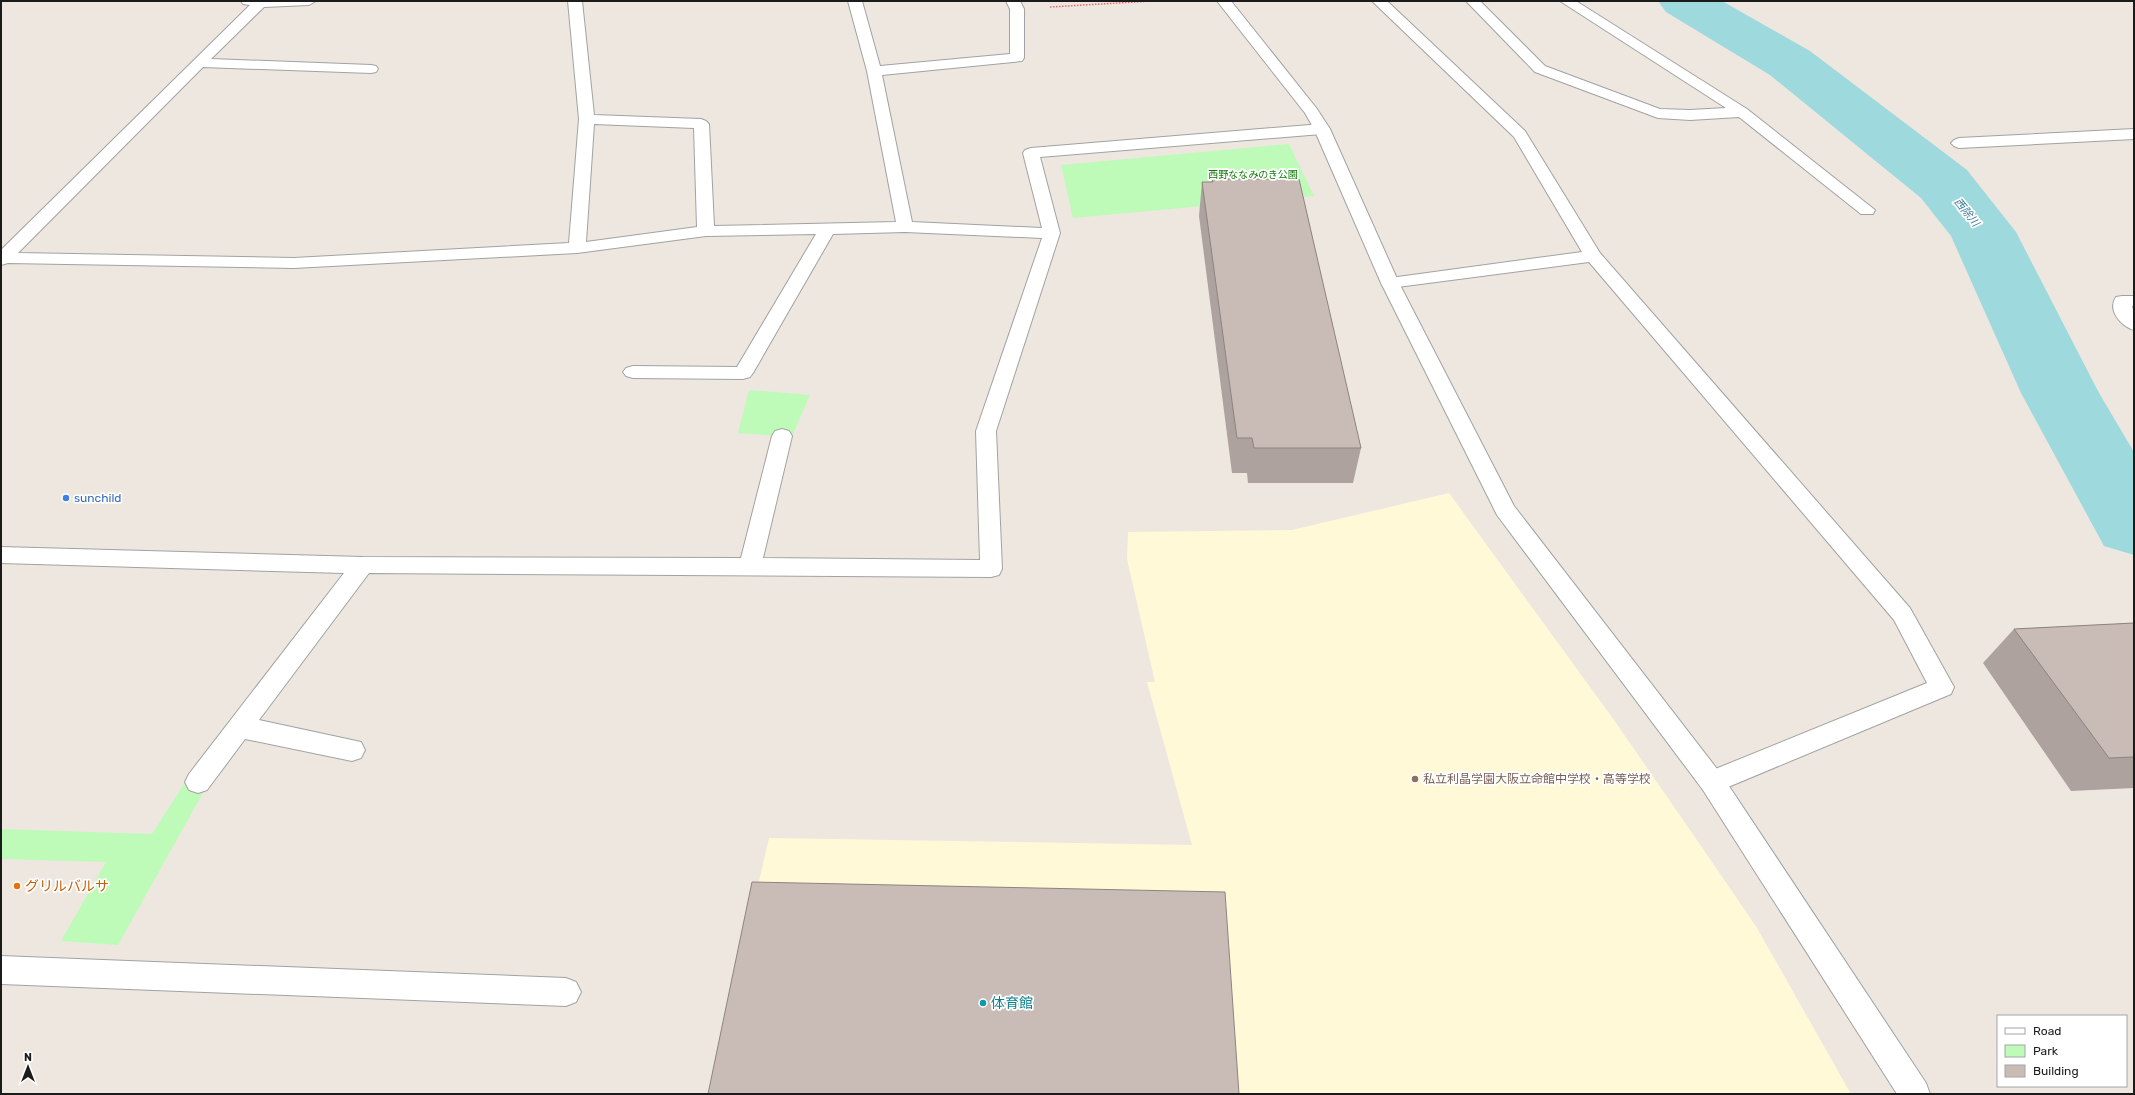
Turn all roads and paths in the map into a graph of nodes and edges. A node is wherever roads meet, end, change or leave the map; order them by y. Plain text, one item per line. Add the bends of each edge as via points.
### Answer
1 (304, 1) edge
2 (309, 1) edge
3 (575, 1) edge
4 (855, 1) edge
5 (1152, 1) edge
6 (1224, 1) edge
7 (1379, 1) edge
8 (1473, 1) edge
9 (1567, 1) edge
10 (254, 2) edge
11 (1015, 5) edge
12 (201, 63) junction
13 (372, 69) dead end
14 (874, 71) junction
15 (1742, 112) junction
16 (587, 119) junction
17 (1322, 129) junction
18 (2134, 134) edge
19 (1959, 144) dead end
20 (1867, 210) dead end
21 (905, 227) junction
22 (827, 228) junction
23 (706, 231) junction
24 (1052, 233) junction
25 (577, 248) junction
26 (1594, 256) junction
27 (2, 259) edge
28 (1390, 283) junction
29 (2134, 301) edge
30 (2134, 324) edge
31 (632, 372) dead end
32 (782, 436) dead end
33 (1, 555) edge
34 (363, 565) junction
35 (750, 566) junction
36 (240, 727) junction
37 (352, 750) dead end
38 (198, 782) dead end
39 (1712, 782) junction
40 (1, 970) edge
41 (566, 992) dead end
42 (1915, 1094) edge

1 - 2 street
1 - 10 street
3 - 16 street
4 - 14 street
5 - 11 path
6 - 17 street via 1312,112
7 - 26 street via 1520,134
8 - 15 street via 1540,69 1658,113 1690,115
9 - 15 street
10 - 12 street
11 - 14 street via 1017,58
12 - 13 street
12 - 27 street
14 - 21 street
15 - 20 street
16 - 23 street via 701,124
16 - 25 street
17 - 24 street via 1031,153
17 - 28 street
18 - 19 street
21 - 22 street
21 - 24 street
22 - 23 street
22 - 31 street via 743,373
23 - 25 street
24 - 35 street via 986,431 991,569
25 - 27 street via 294,263
26 - 28 street
26 - 39 street via 1902,614 1942,687
28 - 39 street via 1505,510
29 - 30 street via 2122,301 2123,313
32 - 35 street
33 - 34 street
34 - 35 street
34 - 36 street
36 - 37 street
36 - 38 street
39 - 42 street
40 - 41 street

